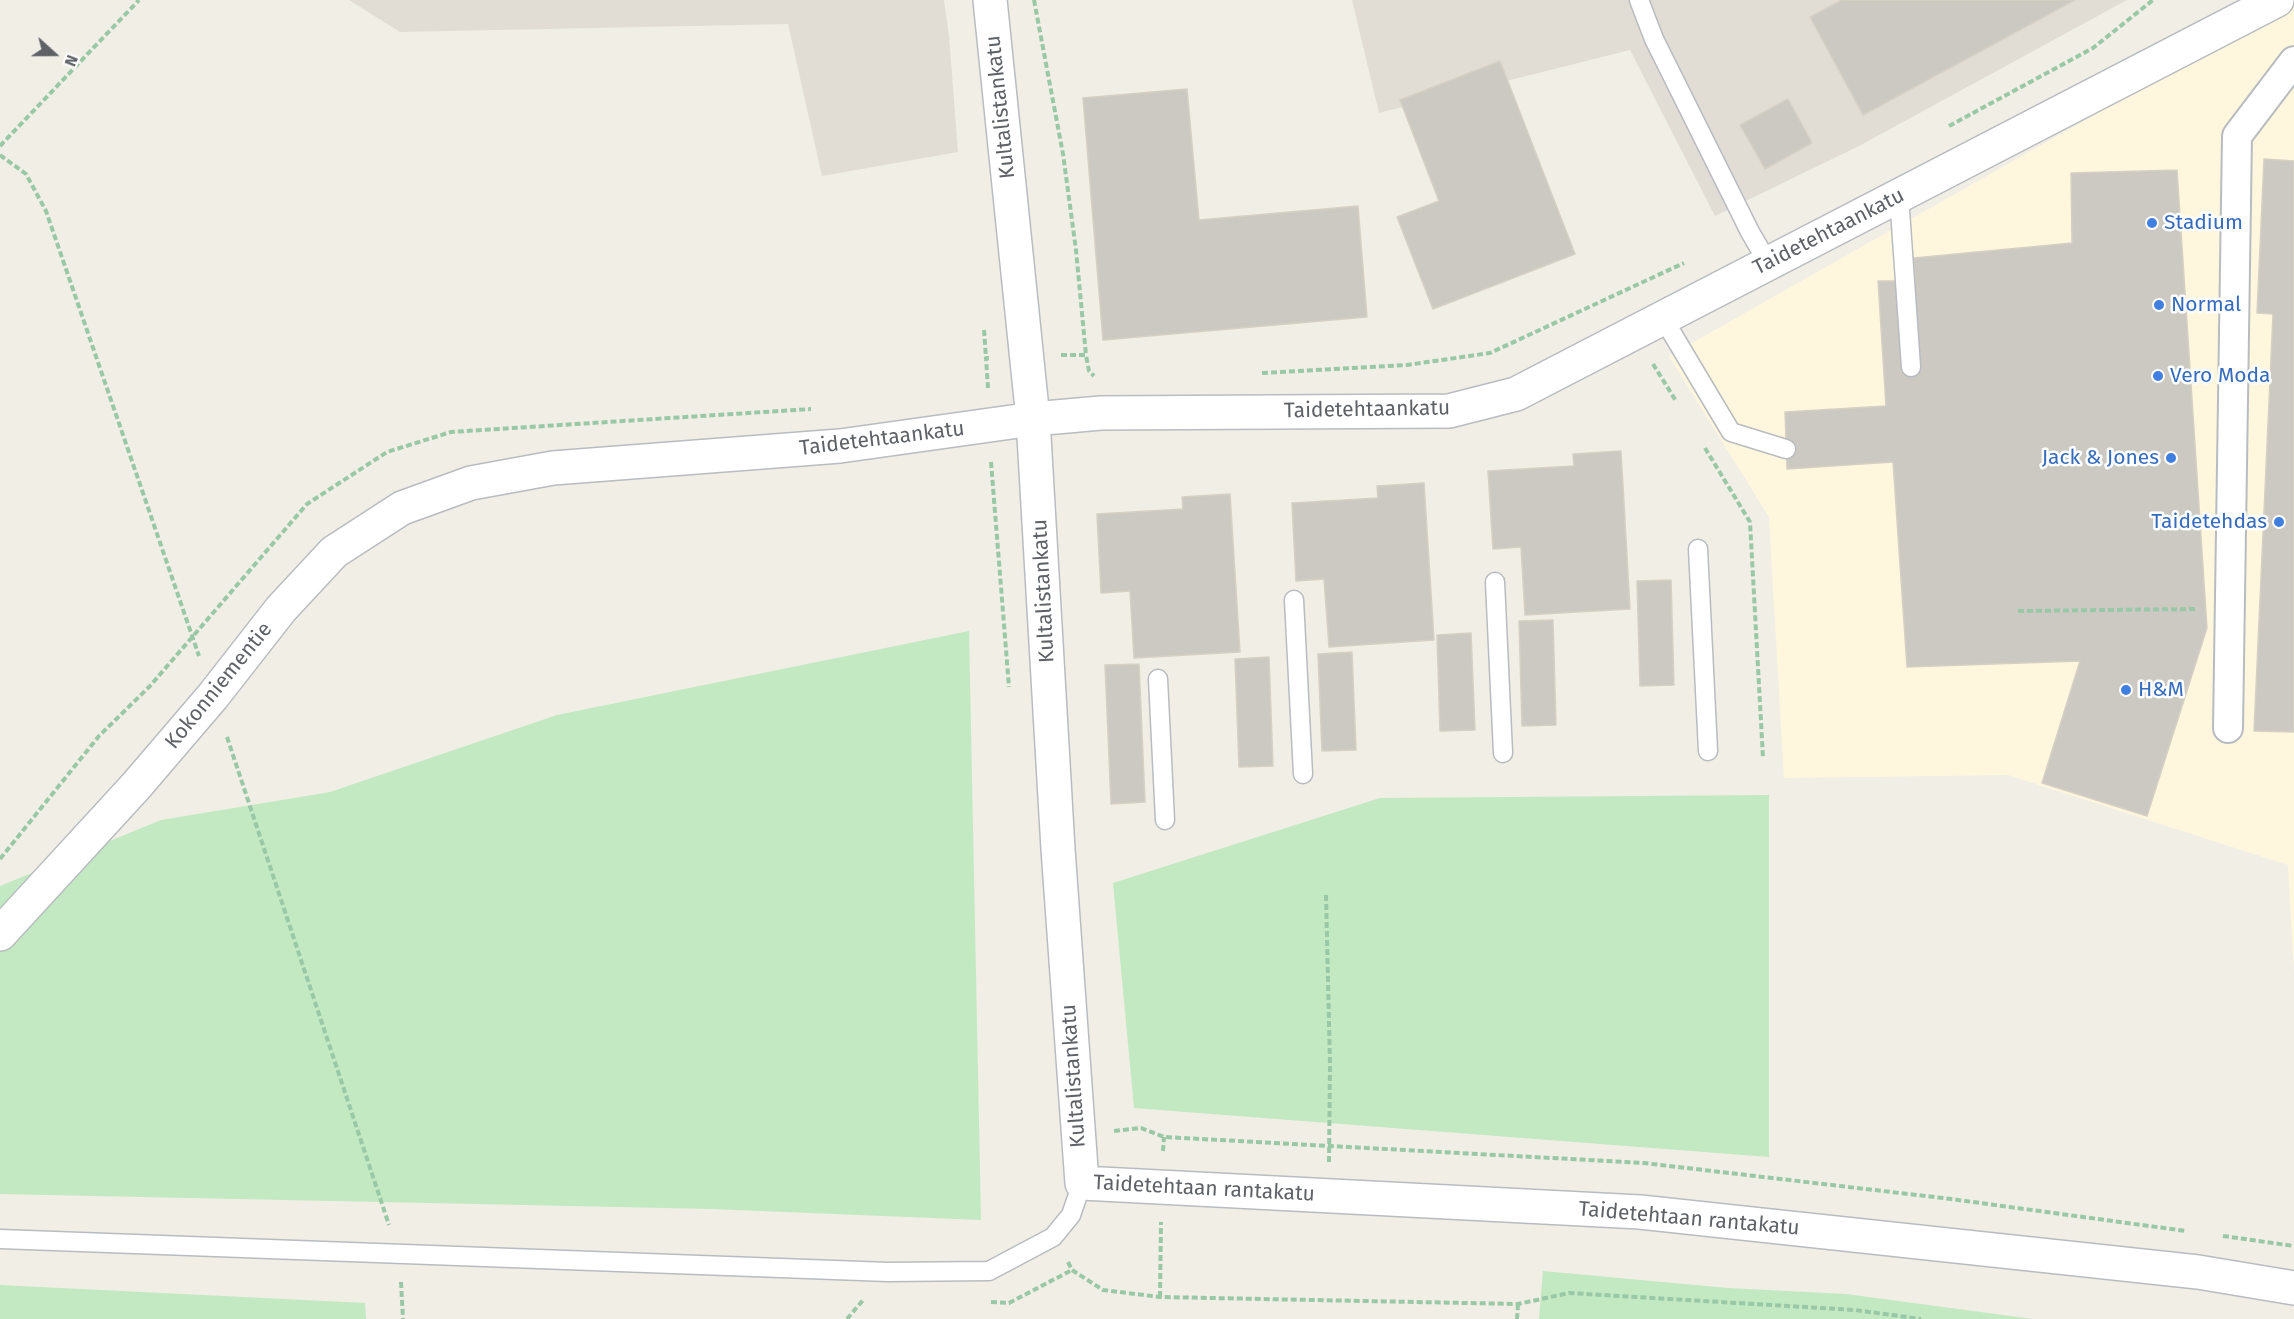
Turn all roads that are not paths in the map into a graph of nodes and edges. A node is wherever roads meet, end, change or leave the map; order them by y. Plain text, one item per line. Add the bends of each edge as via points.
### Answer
1 (990, 0) edge
2 (1640, 0) edge
3 (2277, 0) edge
4 (2294, 61) edge
5 (1899, 196) junction
6 (1768, 263) junction
7 (1663, 318) junction
8 (1911, 367) dead end
9 (1033, 419) junction
10 (1786, 449) dead end
11 (471, 483) joint
12 (1698, 549) dead end
13 (1495, 582) dead end
14 (1294, 600) dead end
15 (1158, 679) dead end
16 (2228, 728) dead end
17 (1708, 751) dead end
18 (1503, 753) dead end
19 (1303, 774) dead end
20 (1165, 820) dead end
21 (0, 934) edge
22 (1082, 1183) junction
23 (0, 1239) edge
24 (2294, 1288) edge

1 - 9 street, Kultalistankatu
2 - 6 lane via 1670,71
3 - 5 street, Taidetehtaankatu
4 - 16 street via 2237,136
5 - 6 street, Taidetehtaankatu
5 - 8 lane
6 - 7 street, Taidetehtaankatu
7 - 9 street, Taidetehtaankatu via 1516,394 1449,411 1101,412
7 - 10 lane via 1731,432
9 - 11 street, Taidetehtaankatu via 840,446 552,468
9 - 22 street, Kultalistankatu
11 - 21 street, Kokonniementie via 402,508 334,552 281,609 136,786
12 - 17 lane
13 - 18 lane
14 - 19 lane
15 - 20 lane
22 - 23 lane via 1071,1215 1053,1237 989,1271 888,1272
22 - 24 street, Taidetehtaan rantakatu via 1640,1212 2198,1272

